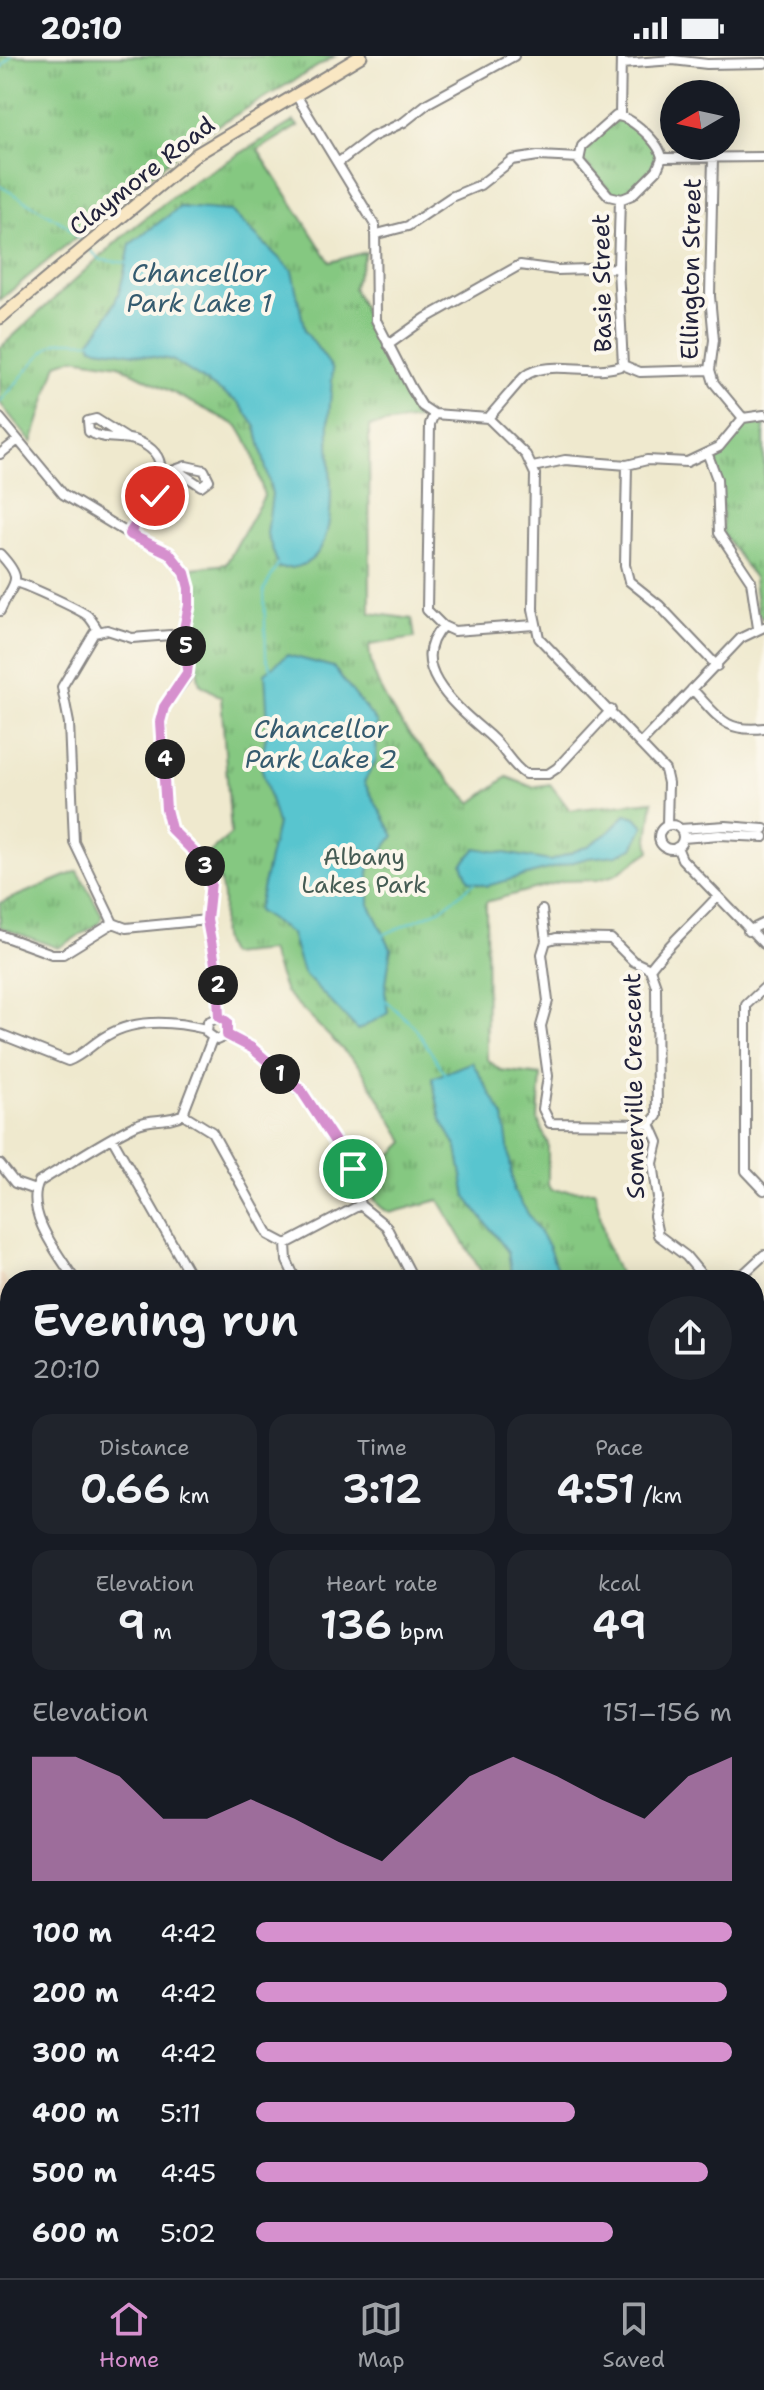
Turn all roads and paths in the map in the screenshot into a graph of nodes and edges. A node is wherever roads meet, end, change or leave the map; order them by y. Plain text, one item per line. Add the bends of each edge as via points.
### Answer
1 (361, 56) edge
2 (514, 56) edge
3 (621, 60) edge
4 (764, 63) edge
5 (296, 95) junction
6 (620, 116) junction
7 (660, 153) edge
8 (740, 157) edge
9 (764, 157) edge
10 (579, 158) junction
11 (661, 160) edge
12 (713, 160) edge
13 (339, 162) junction
14 (620, 199) junction
15 (377, 234) junction
16 (618, 268) junction
17 (0, 318) edge
18 (388, 345) junction
19 (623, 365) junction
20 (710, 370) junction
21 (434, 414) junction
22 (764, 415) edge
23 (0, 418) edge
24 (488, 418) junction
25 (743, 418) junction
26 (126, 438) dead end
27 (18, 440) junction
28 (0, 454) edge
29 (708, 455) junction
30 (627, 465) junction
31 (533, 467) junction
32 (178, 471) dead end
33 (161, 475) junction
34 (129, 534) junction
35 (0, 554) edge
36 (17, 583) junction
37 (0, 611) edge
38 (534, 625) junction
39 (443, 626) junction
40 (761, 628) edge
41 (99, 632) junction
42 (183, 634) junction
43 (717, 666) junction
44 (692, 689) junction
45 (611, 710) junction
46 (764, 728) edge
47 (642, 742) junction
48 (667, 825) junction
49 (764, 829) edge
50 (682, 834) junction
51 (764, 837) edge
52 (677, 847) junction
53 (718, 896) junction
54 (542, 910) dead end
55 (207, 920) junction
56 (113, 923) junction
57 (764, 925) edge
58 (751, 933) junction
59 (0, 935) edge
60 (546, 941) junction
61 (764, 944) edge
62 (650, 969) junction
63 (764, 988) edge
64 (219, 1017) junction
65 (206, 1029) junction
66 (0, 1034) edge
67 (227, 1035) junction
68 (212, 1039) junction
69 (183, 1114) junction
70 (650, 1124) junction
71 (112, 1138) junction
72 (0, 1164) edge
73 (35, 1190) junction
74 (764, 1190) edge
75 (360, 1205) junction
76 (286, 1244) junction
77 (764, 1256) edge
78 (69, 1270) edge
79 (187, 1270) edge
80 (291, 1270) edge
81 (409, 1270) edge
82 (698, 1270) edge
83 (748, 1270) edge

1 - 5 main road, Claymore Road
2 - 13 street via 428,103
3 - 4 street
3 - 6 street
5 - 13 street
5 - 17 main road, Claymore Road via 197,154
6 - 7 street via 632,120
6 - 10 street via 608,120 583,145
8 - 9 street
10 - 14 street via 607,194
10 - 15 street via 512,160 408,226
11 - 14 street via 632,195
12 - 20 street, Ellington Street
13 - 15 street
14 - 16 street, Basie Street
15 - 18 street via 376,320
16 - 18 street via 520,265
16 - 19 street, Basie Street
18 - 21 street via 422,406
19 - 20 street via 640,372
19 - 24 street via 607,372 541,369 525,376
20 - 25 street, Ellington Street via 714,383
21 - 24 street
21 - 39 street via 427,610
22 - 25 street
23 - 27 street
24 - 31 street
25 - 29 street
26 - 33 street via 155,455
27 - 28 street
27 - 34 street via 63,494
29 - 30 street via 687,462
29 - 40 street via 717,479 719,533 751,581
30 - 31 street via 565,460
30 - 43 street via 629,581
31 - 38 street
32 - 33 street
33 - 34 street via 155,496
34 - 42 street via 169,553 185,573 190,596
35 - 36 street via 16,571
36 - 37 street
36 - 41 street via 33,585 54,602 87,615
38 - 39 street via 454,631
38 - 45 street via 539,638
39 - 45 street via 431,643 437,681 525,774 548,774 557,768
40 - 43 street via 741,638
41 - 42 street via 132,638
41 - 56 street via 62,687 69,723 74,842
42 - 55 street via 187,673 160,722 166,809 175,835 209,874
43 - 44 street
44 - 46 street via 728,727
44 - 47 street
45 - 47 street
47 - 48 street via 665,770
48 - 50 street
48 - 52 street via 659,833 660,842 666,848
49 - 50 street via 726,826
50 - 51 street
50 - 52 street
52 - 53 street
53 - 58 street
53 - 62 street, Somerville Crescent
54 - 60 street
55 - 56 street via 126,928
55 - 64 street
56 - 59 street via 63,954
57 - 58 street
58 - 61 street
60 - 62 street via 611,939 633,961
60 - 70 street via 542,954 548,1001 541,1026 548,1076 543,1109 550,1123
62 - 70 street, Somerville Crescent via 656,986 657,1116
63 - 74 street via 746,1005 745,1093 746,1171
64 - 65 street
64 - 67 street via 227,1022
65 - 66 street via 135,1023 68,1061
65 - 68 street
67 - 68 street
67 - 75 street via 252,1048 306,1096 353,1169
68 - 69 street
69 - 71 street via 138,1124
69 - 76 street via 212,1132 269,1235
70 - 82 street, Somerville Crescent via 658,1142 653,1163 658,1235
71 - 73 street via 39,1182
71 - 79 street
72 - 73 street via 15,1183
73 - 78 street via 47,1236
75 - 76 street
75 - 81 street via 386,1226
76 - 80 street
77 - 83 street

